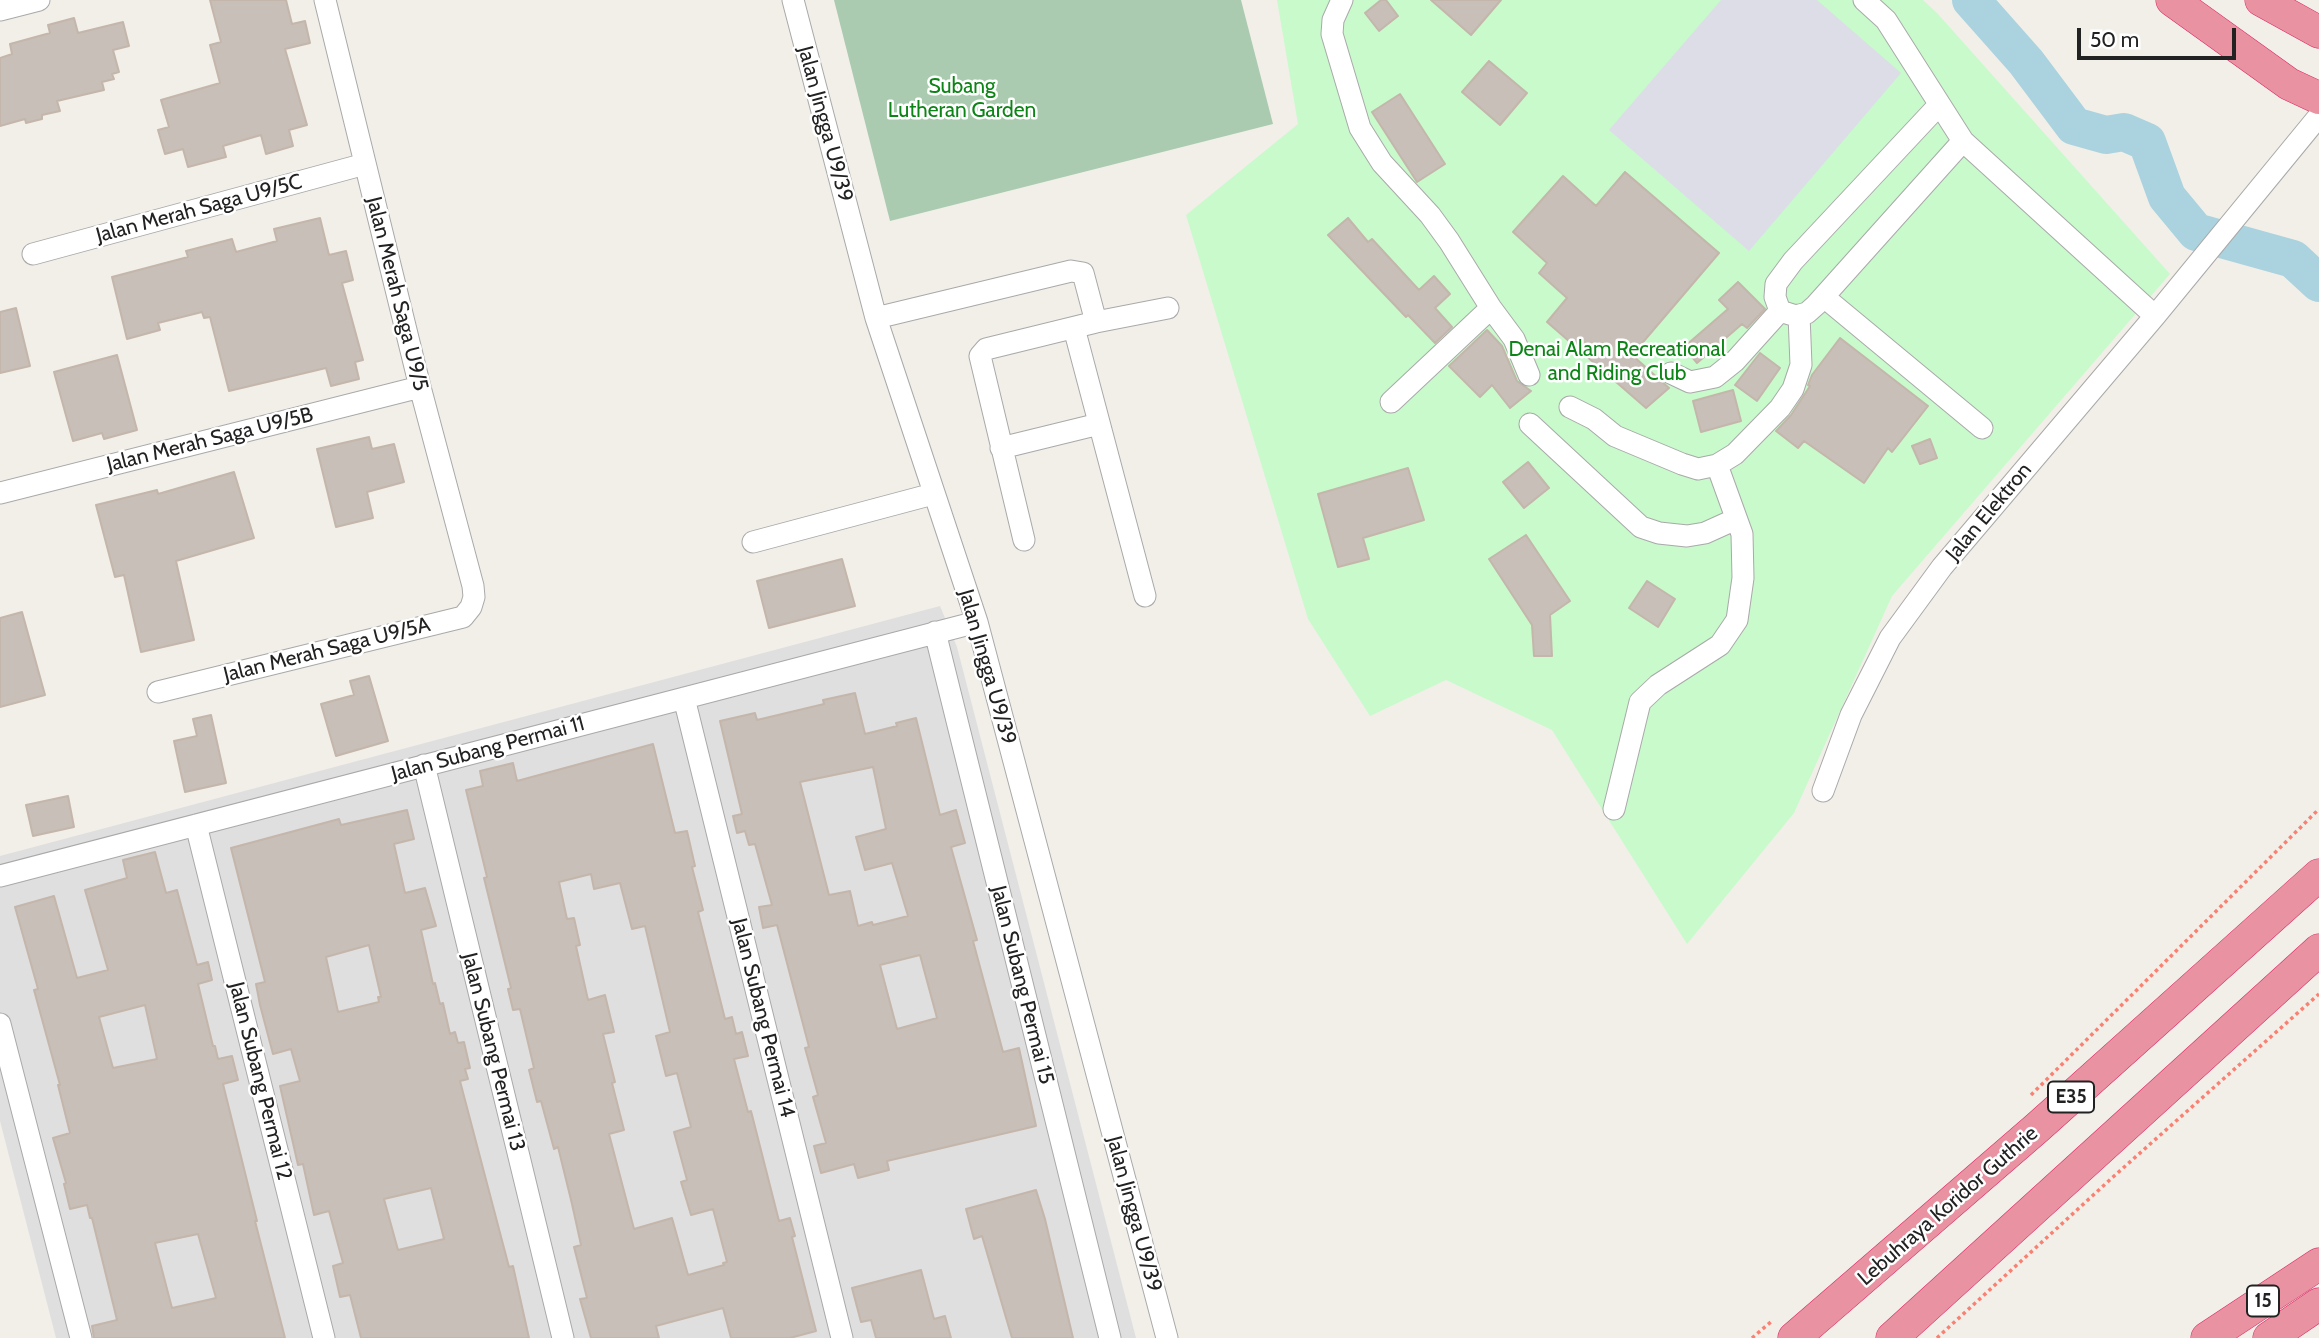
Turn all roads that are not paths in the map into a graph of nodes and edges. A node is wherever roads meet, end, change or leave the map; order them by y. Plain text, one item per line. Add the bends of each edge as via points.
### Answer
1 (39, 0) edge
2 (325, 0) edge
3 (793, 0) edge
4 (1342, 0) edge
5 (1864, 0) edge
6 (2172, 0) edge
7 (2261, 0) edge
8 (0, 10) edge
9 (2319, 32) edge
10 (2319, 98) edge
11 (1939, 105) junction
12 (2319, 116) edge
13 (1964, 141) junction
14 (365, 164) junction
15 (33, 254) dead end
16 (1824, 297) junction
17 (1168, 308) dead end
18 (1491, 308) junction
19 (1790, 313) junction
20 (2155, 316) junction
21 (876, 318) junction
22 (1096, 322) junction
23 (1074, 328) junction
24 (1671, 373) dead end
25 (1529, 375) dead end
26 (420, 387) junction
27 (1391, 402) dead end
28 (1570, 407) dead end
29 (1099, 424) junction
30 (1530, 424) dead end
31 (1982, 428) dead end
32 (1001, 448) junction
33 (1717, 465) junction
34 (0, 493) edge
35 (933, 494) junction
36 (1736, 519) junction
37 (1024, 540) dead end
38 (753, 542) dead end
39 (473, 586) joint
40 (1145, 596) dead end
41 (976, 622) junction
42 (935, 632) junction
43 (158, 692) dead end
44 (684, 698) junction
45 (424, 765) junction
46 (1823, 791) dead end
47 (1614, 809) dead end
48 (196, 825) junction
49 (2319, 875) edge
50 (0, 876) edge
51 (2319, 950) edge
52 (0, 1024) edge
53 (2319, 1264) edge
54 (2319, 1304) edge
55 (1788, 1325) edge
56 (81, 1338) edge
57 (324, 1338) edge
58 (563, 1338) edge
59 (842, 1338) edge
60 (1110, 1338) edge
61 (1167, 1338) edge
62 (1892, 1338) edge
63 (2207, 1338) edge
64 (2269, 1338) edge

1 - 8 street
2 - 14 street, Jalan Merah Saga U9/5
3 - 21 street, Jalan Jingga U9/39
4 - 18 street via 1332,34 1360,128 1382,163 1450,241
5 - 11 street via 1886,20
6 - 10 highway via 2289,84
7 - 9 highway
11 - 13 street
11 - 19 street via 1793,261 1776,285 1775,297
12 - 20 street, Jalan Elektron
13 - 16 street
13 - 20 street
14 - 15 street, Jalan Merah Saga U9/5C
14 - 26 street, Jalan Merah Saga U9/5
16 - 19 street via 1807,313
16 - 31 street
17 - 22 street
18 - 25 street via 1514,340
18 - 27 street
19 - 24 street via 1715,377 1690,382
19 - 33 street via 1801,365 1793,389 1735,454
20 - 46 street, Jalan Elektron via 1942,567 1890,638 1851,715
21 - 22 street via 1071,271 1083,273
21 - 35 street, Jalan Jingga U9/39
22 - 23 street
23 - 29 street
23 - 32 street via 986,349 979,356
26 - 34 street, Jalan Merah Saga U9/5B
26 - 39 street, Jalan Merah Saga U9/5
28 - 33 street via 1615,436 1682,464 1698,469
29 - 32 street
29 - 40 street
30 - 36 street via 1641,527 1687,536
32 - 37 street
33 - 36 street
35 - 38 street
35 - 41 street, Jalan Jingga U9/39
36 - 47 street via 1742,534 1743,578 1737,620 1720,645 1640,702
39 - 43 street, Jalan Merah Saga U9/5A via 471,607 463,617
41 - 42 street, Jalan Subang Permai 11
41 - 61 street, Jalan Jingga U9/39
42 - 44 street, Jalan Subang Permai 11
42 - 60 street, Jalan Subang Permai 15
44 - 45 street, Jalan Subang Permai 11
44 - 59 street, Jalan Subang Permai 14
45 - 48 street, Jalan Subang Permai 11
45 - 58 street, Jalan Subang Permai 13
48 - 50 street, Jalan Subang Permai 11
48 - 57 street, Jalan Subang Permai 12
49 - 55 highway, Lebuhraya Koridor Guthrie / E35 via 2038,1127
51 - 62 highway, E35
52 - 56 street
53 - 63 highway, 15
54 - 64 highway, 15

